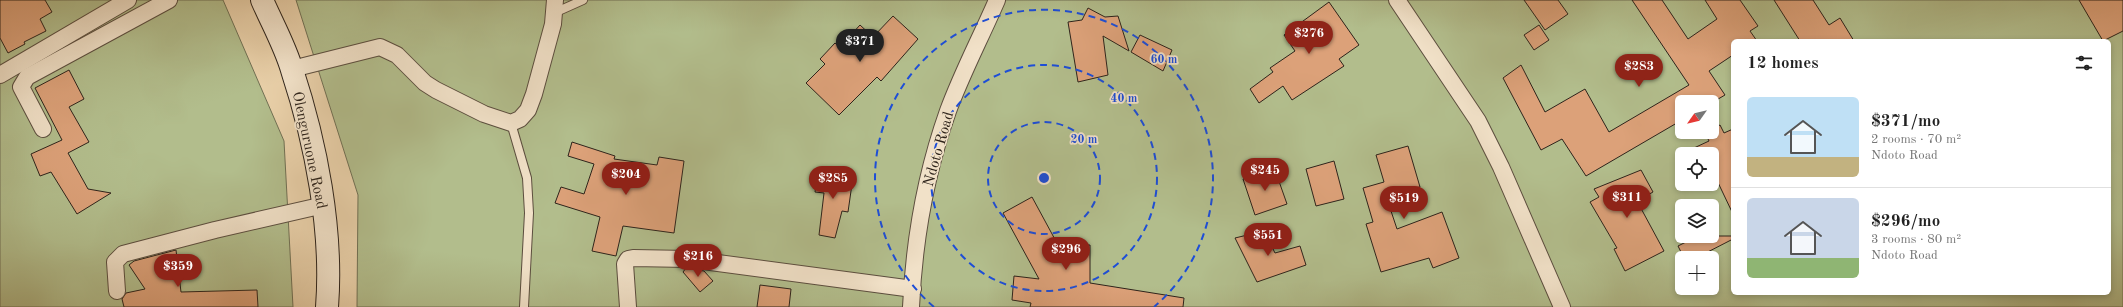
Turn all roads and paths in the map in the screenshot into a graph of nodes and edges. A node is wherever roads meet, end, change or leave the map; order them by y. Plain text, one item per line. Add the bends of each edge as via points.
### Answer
1 (128, 0) edge
2 (169, 0) edge
3 (262, 0) edge
4 (583, 0) edge
5 (997, 0) edge
6 (1398, 0) edge
7 (555, 7) edge
8 (292, 69) junction
9 (0, 75) edge
10 (511, 122) junction
11 (43, 129) dead end
12 (324, 205) junction
13 (913, 289) junction
14 (117, 291) dead end
15 (327, 307) edge
16 (524, 307) edge
17 (628, 307) edge
18 (911, 307) edge
19 (1562, 307) edge

1 - 9 street
2 - 11 street via 26,77 21,87
3 - 8 street, Olenguruone Road
4 - 7 lane
5 - 13 street, Ndoto Road via 949,110 936,152 927,185
6 - 19 street via 1478,121 1501,167
7 - 10 street via 554,24 528,110 520,119
8 - 10 street via 380,47 397,54 425,83 436,90 484,114
8 - 12 street, Olenguruone Road via 308,127
10 - 16 lane via 527,178 529,213
12 - 14 street via 123,254 115,262
12 - 15 street, Olenguruone Road
13 - 17 street via 688,259 633,258 628,259 625,264
13 - 18 street, Ndoto Road

